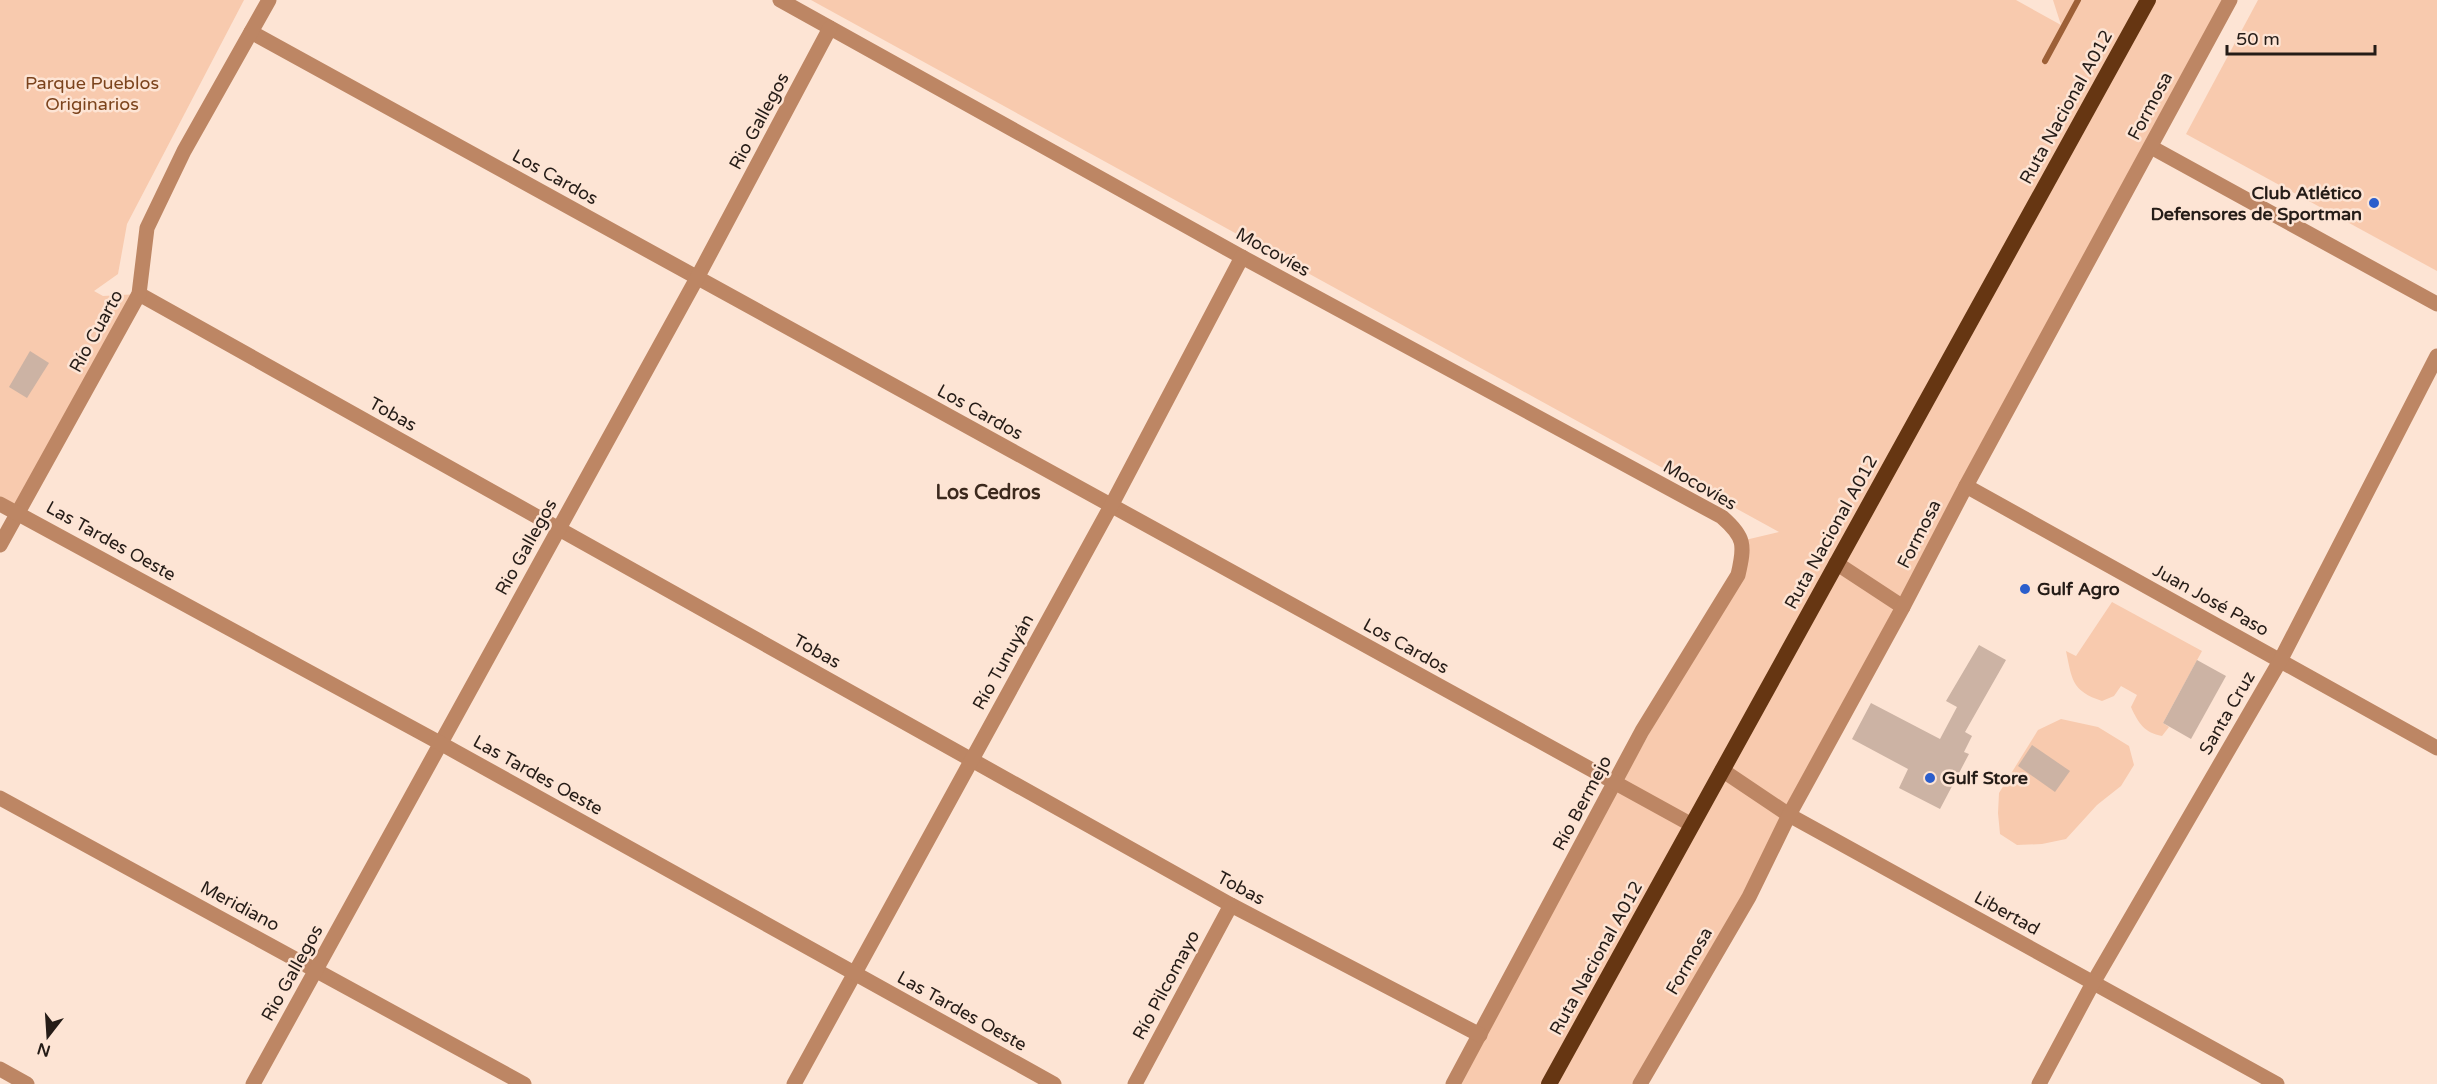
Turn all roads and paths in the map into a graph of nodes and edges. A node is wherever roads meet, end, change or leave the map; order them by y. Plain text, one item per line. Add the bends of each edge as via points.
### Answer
1 (269, 0) edge
2 (780, 0) edge
3 (2148, 0) edge
4 (2230, 0) edge
5 (831, 28) junction
6 (251, 32) junction
7 (2151, 147) junction
8 (1242, 257) junction
9 (697, 278) junction
10 (139, 294) junction
11 (2437, 304) edge
12 (2437, 356) edge
13 (1966, 486) junction
14 (0, 504) edge
15 (1112, 506) junction
16 (18, 513) junction
17 (559, 528) junction
18 (1741, 541) joint
19 (0, 545) edge
20 (1836, 563) junction
21 (1903, 607) junction
22 (2280, 661) junction
23 (440, 743) junction
24 (2437, 748) edge
25 (972, 760) junction
26 (1722, 770) junction
27 (1615, 783) junction
28 (0, 798) edge
29 (1789, 815) junction
30 (1692, 825) junction
31 (1231, 905) junction
32 (316, 970) junction
33 (855, 974) junction
34 (2093, 983) junction
35 (1480, 1035) junction
36 (0, 1069) edge
37 (27, 1084) edge
38 (253, 1084) edge
39 (524, 1084) edge
40 (794, 1084) edge
41 (1054, 1084) edge
42 (1135, 1084) edge
43 (1453, 1084) edge
44 (1549, 1084) edge
45 (1640, 1084) edge
46 (2039, 1084) edge
47 (2277, 1084) edge

1 - 6 street, Río Cuarto
2 - 5 street, Mocovíes
3 - 20 highway, Ruta Nacional A012
4 - 7 street, Formosa
5 - 8 street, Mocovíes
5 - 9 street, Rio Gallegos
6 - 9 street, Los Cardos
6 - 10 street, Río Cuarto via 184,151 147,228
7 - 11 street
7 - 13 street, Formosa
8 - 15 street, Río Tunuyán
8 - 18 street, Mocovíes via 1722,517 1737,530
9 - 15 street, Los Cardos
9 - 17 street, Rio Gallegos
10 - 16 street, Río Cuarto
10 - 17 street, Tobas
12 - 22 street, Santa Cruz
13 - 21 street, Formosa
13 - 22 street, Juan José Paso
14 - 16 street, Las Tardes Oeste
15 - 25 street, Río Tunuyán
15 - 27 street, Los Cardos
16 - 19 street, Río Cuarto
16 - 23 street, Las Tardes Oeste
17 - 23 street, Rio Gallegos
17 - 25 street, Tobas
18 - 27 street, Río Bermejo via 1738,575 1642,730
20 - 21 street
20 - 26 highway, Ruta Nacional A012
21 - 29 street, Formosa
22 - 24 street, Juan José Paso
22 - 34 street, Santa Cruz
23 - 32 street, Rio Gallegos
23 - 33 street, Las Tardes Oeste
25 - 31 street, Tobas
25 - 33 street, Río Tunuyán
26 - 29 street, Libertad
26 - 30 highway, Ruta Nacional A012
27 - 30 street, Los Cardos
27 - 35 street, Río Bermejo
28 - 32 street, Meridiano
29 - 34 street, Libertad
29 - 45 street, Formosa via 1749,897
30 - 44 highway, Ruta Nacional A012
31 - 35 street, Tobas
31 - 42 street, Río Pilcomayo
32 - 38 street, Rio Gallegos
32 - 39 street, Meridiano
33 - 40 street, Río Tunuyán
33 - 41 street, Las Tardes Oeste
34 - 46 street, Santa Cruz
34 - 47 street, Libertad
35 - 43 street, Río Bermejo
36 - 37 street

